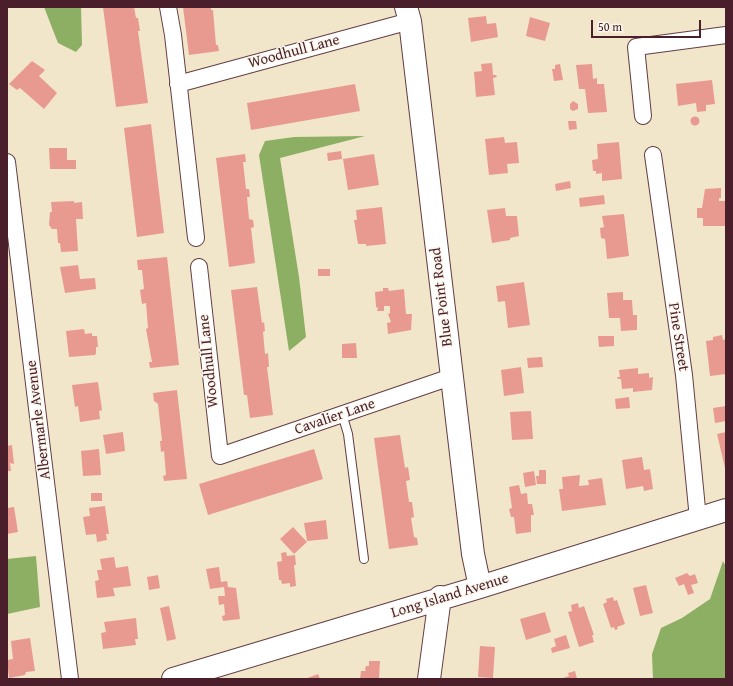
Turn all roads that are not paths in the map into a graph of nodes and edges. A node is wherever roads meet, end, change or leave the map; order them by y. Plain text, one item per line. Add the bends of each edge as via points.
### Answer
1 (168, 7) edge
2 (408, 14) edge
3 (726, 35) edge
4 (178, 84) junction
5 (643, 116) dead end
6 (653, 155) dead end
7 (7, 162) edge
8 (196, 238) dead end
9 (199, 267) dead end
10 (451, 377) junction
11 (342, 414) junction
12 (220, 456) joint
13 (726, 510) edge
14 (698, 519) junction
15 (364, 559) dead end
16 (480, 587) junction
17 (440, 597) junction
18 (70, 679) edge
19 (173, 679) edge
20 (429, 679) edge

1 - 4 street
2 - 4 street, Woodhull Lane
2 - 10 street, Blue Point Road
3 - 5 street via 636,47
4 - 8 street
6 - 14 street, Pine Street via 684,375
7 - 18 street, Albermarle Avenue
9 - 12 street, Woodhull Lane
10 - 11 street, Cavalier Lane
10 - 16 street, Blue Point Road via 473,554
11 - 12 street, Cavalier Lane
11 - 15 lane via 348,434
13 - 14 street, Long Island Avenue
14 - 16 street, Long Island Avenue
16 - 17 street, Long Island Avenue
17 - 19 street, Long Island Avenue
17 - 20 street

